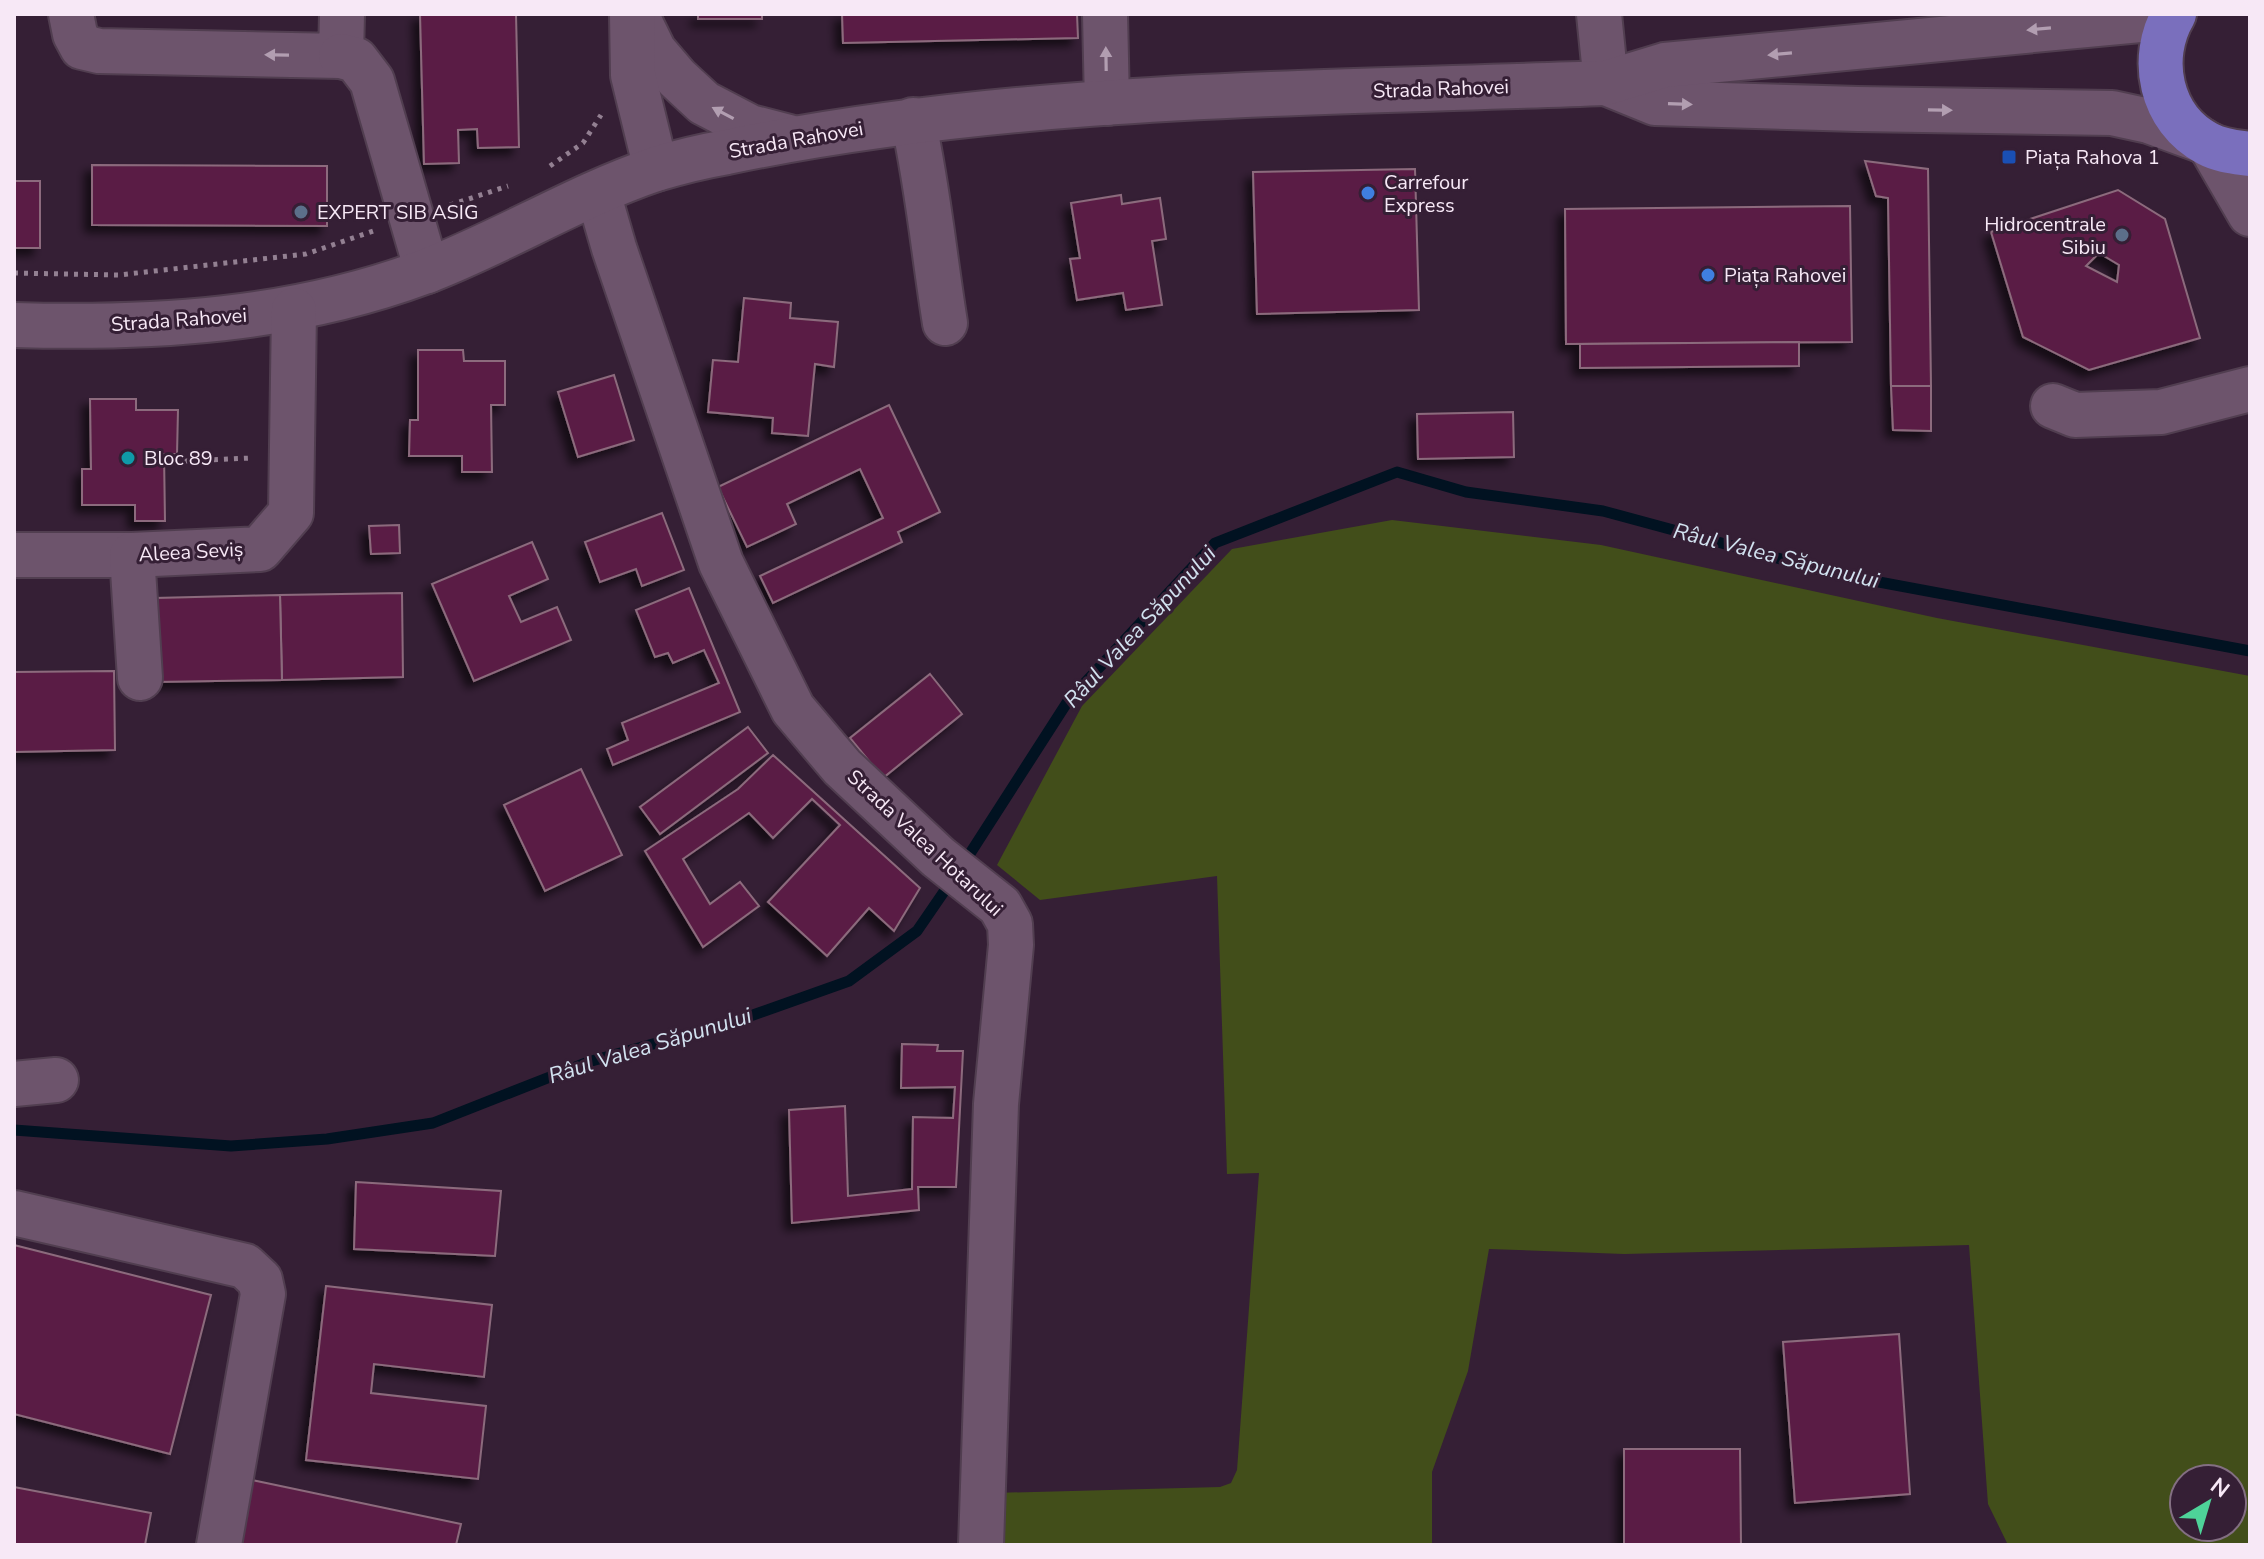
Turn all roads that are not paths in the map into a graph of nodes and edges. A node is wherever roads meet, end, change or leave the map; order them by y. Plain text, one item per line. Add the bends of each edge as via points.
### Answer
1 (71, 14) edge
2 (634, 14) edge
3 (1105, 14) edge
4 (1599, 14) edge
5 (2173, 15) edge
6 (342, 35) edge
7 (1606, 83) junction
8 (1107, 103) junction
9 (913, 120) junction
10 (796, 138) junction
11 (2220, 146) edge
12 (656, 169) junction
13 (598, 193) junction
14 (2250, 214) edge
15 (427, 271) junction
16 (294, 310) junction
17 (945, 323) dead end
18 (14, 325) edge
19 (2250, 389) edge
20 (2053, 406) dead end
21 (14, 555) edge
22 (132, 555) junction
23 (140, 678) dead end
24 (14, 1213) edge
25 (219, 1545) edge
26 (981, 1545) edge

6 -> 1 street via 99,51 82,47
10 -> 2 street via 750,127 704,103 654,51
2 - 12 street via 633,75
8 -> 3 street
4 - 7 street
5 -> 7 street, Strada Rahovei via 1665,65
5 - 11 main road via 2161,43 2159,70 2166,97 2180,121
6 - 15 street via 372,81
7 - 8 street, Strada Rahovei
7 -> 11 street, Strada Rahovei via 1655,103 2112,113
8 - 9 street, Strada Rahovei
9 - 10 street, Strada Rahovei
9 - 17 street
10 - 12 street, Strada Rahovei
11 - 14 street
12 - 13 street, Strada Rahovei
13 - 15 street, Strada Rahovei
13 - 26 street, Strada Valea Hotarului via 721,563 793,709 842,767 938,857 1000,906 1010,924 996,1104
15 - 16 street, Strada Rahovei
16 - 18 street, Strada Rahovei via 174,324
16 - 22 street, Aleea Seviș via 291,513 260,549
19 - 20 street via 2161,412 2075,415
21 - 22 street, Aleea Seviș
22 - 23 street
24 - 25 street via 245,1266 260,1280 263,1294

